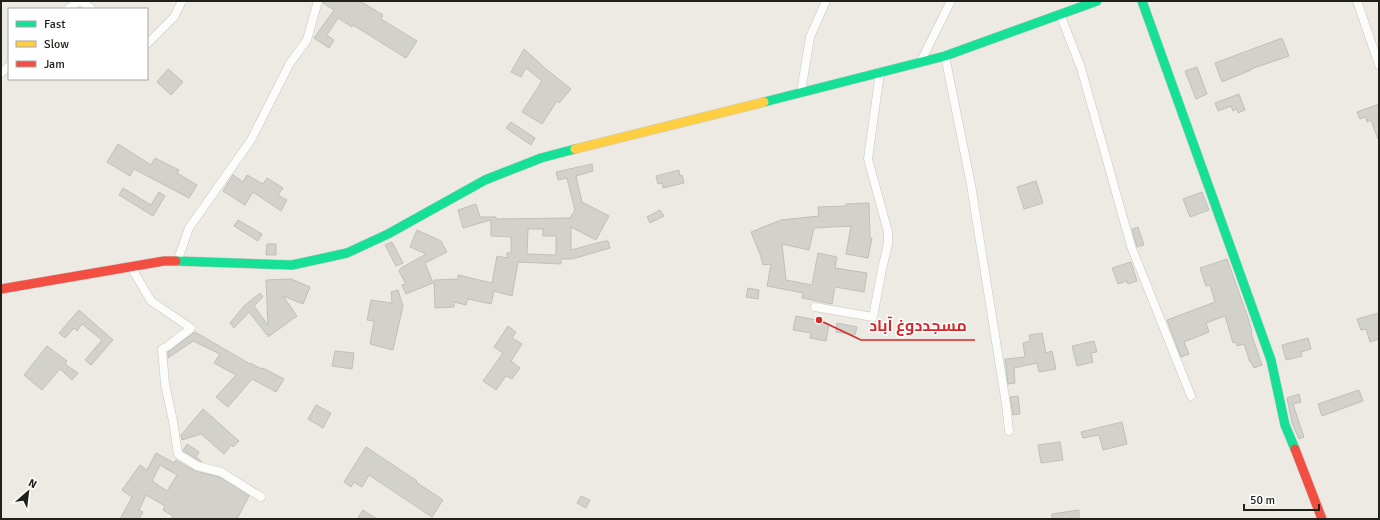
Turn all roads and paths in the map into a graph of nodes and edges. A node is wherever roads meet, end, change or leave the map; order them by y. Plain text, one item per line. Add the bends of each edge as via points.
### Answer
1 (182, 1) edge
2 (318, 1) edge
3 (826, 1) edge
4 (951, 1) edge
5 (1098, 1) edge
6 (1142, 1) edge
7 (1357, 1) edge
8 (69, 8) edge
9 (91, 8) edge
10 (1060, 14) junction
11 (148, 43) edge
12 (945, 56) junction
13 (921, 61) junction
14 (1379, 65) edge
15 (880, 72) junction
16 (801, 92) junction
17 (176, 262) junction
18 (131, 267) junction
19 (1, 289) edge
20 (814, 307) dead end
21 (1192, 396) dead end
22 (1009, 431) dead end
23 (261, 497) dead end
24 (1322, 519) edge

1 - 11 street via 174,17
2 - 17 street via 307,40 290,63 251,140 188,228
3 - 16 street via 810,37
4 - 13 street
5 - 10 main road
6 - 24 main road via 1271,360 1285,425
7 - 14 street
8 - 9 street via 79,1
10 - 12 main road
10 - 21 street via 1081,68 1131,246
12 - 13 main road
12 - 22 street via 971,185
13 - 15 main road
15 - 16 main road
15 - 20 street via 868,159 888,232 888,244 873,317
16 - 17 main road via 541,158 485,180 388,234 347,253 292,265
17 - 18 main road via 164,261
18 - 19 main road
18 - 23 street via 151,301 191,328 162,349 165,384 178,454 197,466 221,472

